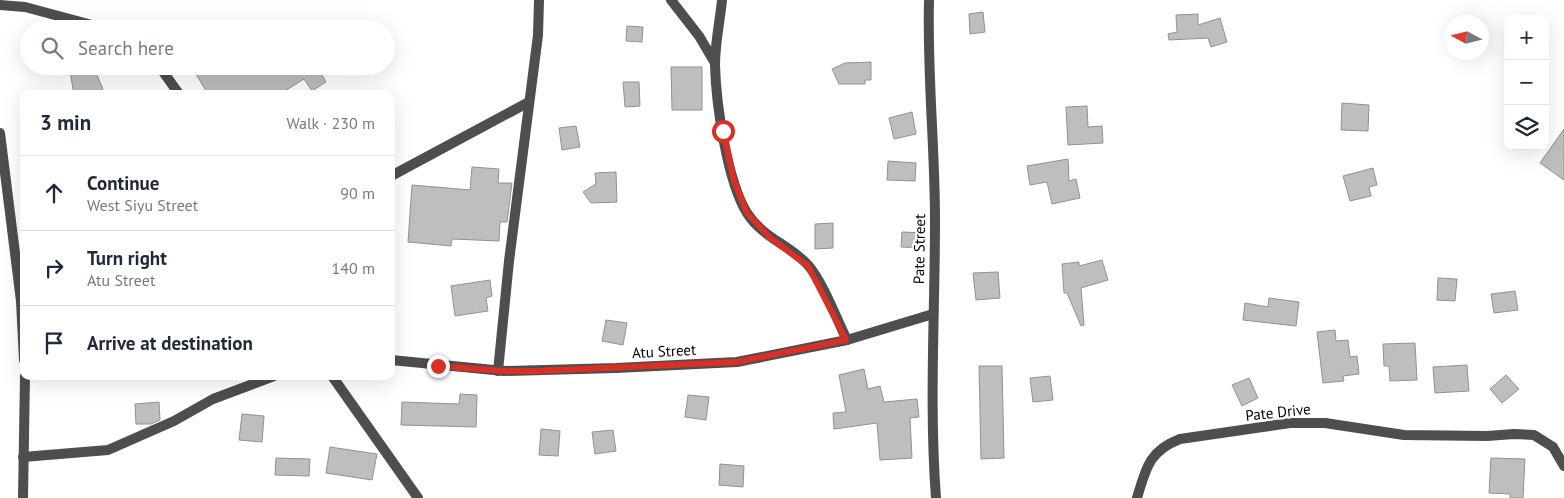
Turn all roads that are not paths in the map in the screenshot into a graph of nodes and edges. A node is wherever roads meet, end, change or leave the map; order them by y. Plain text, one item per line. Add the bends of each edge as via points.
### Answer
1 (539, 0) edge
2 (672, 0) edge
3 (722, 0) edge
4 (929, 0) edge
5 (0, 5) edge
6 (73, 20) edge
7 (715, 63) junction
8 (165, 75) edge
9 (176, 90) edge
10 (529, 102) junction
11 (0, 133) edge
12 (395, 174) edge
13 (20, 293) edge
14 (933, 314) junction
15 (846, 340) junction
16 (395, 360) edge
17 (498, 371) junction
18 (24, 380) edge
19 (255, 380) edge
20 (335, 380) edge
21 (24, 457) junction
22 (1564, 466) edge
23 (23, 498) edge
24 (418, 498) edge
25 (936, 498) edge
26 (1137, 498) edge

1 - 10 street
2 - 7 street
3 - 7 street
4 - 14 street, Pate Street via 928,81 935,162
5 - 6 street via 24,7
7 - 15 street via 725,139 734,181 747,213 769,237 808,266
8 - 9 street
10 - 12 street
10 - 17 street via 508,261
11 - 13 street
14 - 15 street, Atu Street
14 - 25 street, Pate Street
15 - 17 street, Atu Street via 737,362
16 - 17 street, Atu Street
18 - 21 street
19 - 21 street via 108,450
20 - 24 street
21 - 23 street
22 - 26 street, Pate Drive via 1553,447 1534,436 1404,435 1326,423 1299,423 1180,439 1164,445 1151,458

